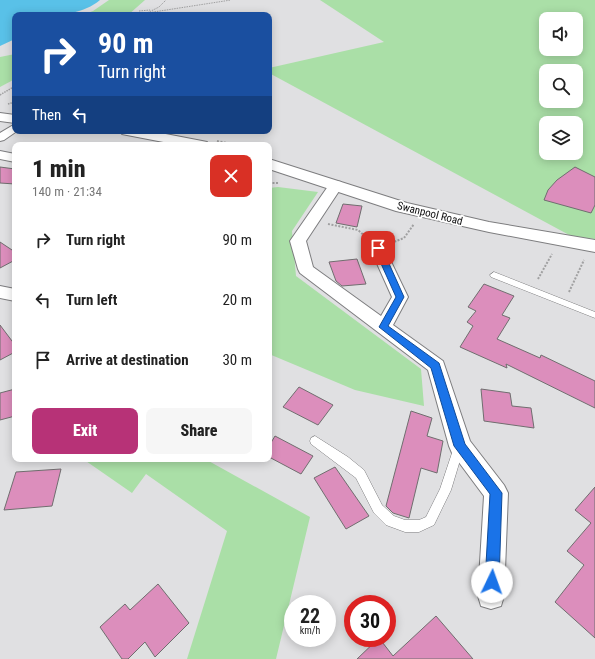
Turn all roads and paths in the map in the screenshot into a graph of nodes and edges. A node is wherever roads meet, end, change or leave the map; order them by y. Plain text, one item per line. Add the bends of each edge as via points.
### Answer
1 (166, 0) edge
2 (231, 0) edge
3 (153, 10) junction
4 (139, 11) dead end
5 (149, 12) edge
6 (153, 12) edge
7 (12, 88) edge
8 (0, 95) edge
9 (0, 117) edge
10 (12, 119) edge
11 (12, 129) edge
12 (142, 134) edge
13 (0, 138) edge
14 (186, 142) edge
15 (0, 155) edge
16 (12, 157) edge
17 (272, 165) edge
18 (336, 185) junction
19 (378, 248) dead end
20 (554, 251) dead end
21 (590, 251) edge
22 (494, 275) dead end
23 (532, 290) junction
24 (0, 292) edge
25 (12, 294) edge
26 (563, 303) junction
27 (595, 315) edge
28 (383, 327) junction
29 (315, 441) dead end
30 (460, 446) junction
31 (491, 596) dead end

1 - 3 path
2 - 6 path
3 - 4 path
3 - 5 path
7 - 8 path
9 - 10 street
11 - 13 street
12 - 14 street
15 - 16 street
17 - 18 street, Swanpool Road
18 - 21 street, Swanpool Road via 402,207
18 - 28 street via 298,241 306,269
19 - 28 street via 400,297
20 - 23 path
21 - 26 path
22 - 23 lane
23 - 26 lane
24 - 25 street
26 - 27 lane
28 - 30 street via 436,366
29 - 30 lane via 360,474 378,510 390,521 404,526 419,526 430,521
30 - 31 street via 496,493

